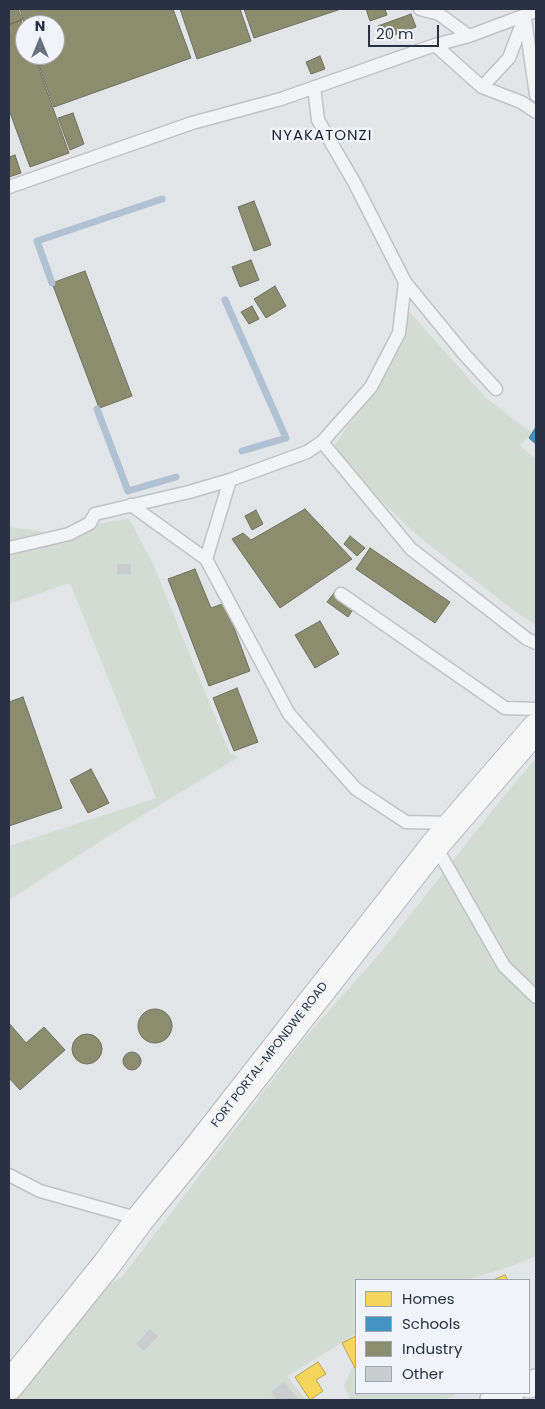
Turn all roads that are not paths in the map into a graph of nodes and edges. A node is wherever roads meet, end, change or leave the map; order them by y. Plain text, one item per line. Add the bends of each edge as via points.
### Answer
1 (420, 9) edge
2 (530, 13) edge
3 (469, 36) junction
4 (435, 46) junction
5 (314, 87) junction
6 (482, 87) junction
7 (536, 95) edge
8 (536, 112) edge
9 (9, 187) edge
10 (405, 282) junction
11 (496, 389) dead end
12 (322, 442) junction
13 (230, 480) junction
14 (131, 505) junction
15 (9, 548) edge
16 (206, 559) junction
17 (341, 594) dead end
18 (536, 643) edge
19 (536, 708) edge
20 (536, 728) edge
21 (454, 823) junction
22 (436, 845) junction
23 (536, 996) edge
24 (9, 1175) edge
25 (140, 1219) junction
26 (9, 1386) edge
27 (508, 1394) edge
28 (493, 1400) edge

1 - 3 lane via 439,14
2 - 3 lane
2 - 6 lane via 509,58
2 - 7 lane
3 - 4 lane
4 - 5 lane
4 - 6 lane
5 - 9 lane via 192,123
5 - 10 lane via 318,120
6 - 8 lane via 521,102
10 - 11 lane
10 - 12 lane via 399,334 371,387
12 - 13 lane via 306,452
12 - 18 lane via 411,549
13 - 14 lane
13 - 16 lane
14 - 15 lane via 95,514 90,524 70,534
14 - 16 lane
16 - 21 lane via 289,714 356,789 406,822
17 - 19 lane via 505,708
20 - 21 highway, FORT PORTAL-MPONDWE ROAD
21 - 22 highway, FORT PORTAL-MPONDWE ROAD
22 - 23 lane via 504,966
22 - 25 highway, FORT PORTAL-MPONDWE ROAD
24 - 25 lane via 40,1192
25 - 26 highway, FORT PORTAL-MPONDWE ROAD
27 - 28 street

